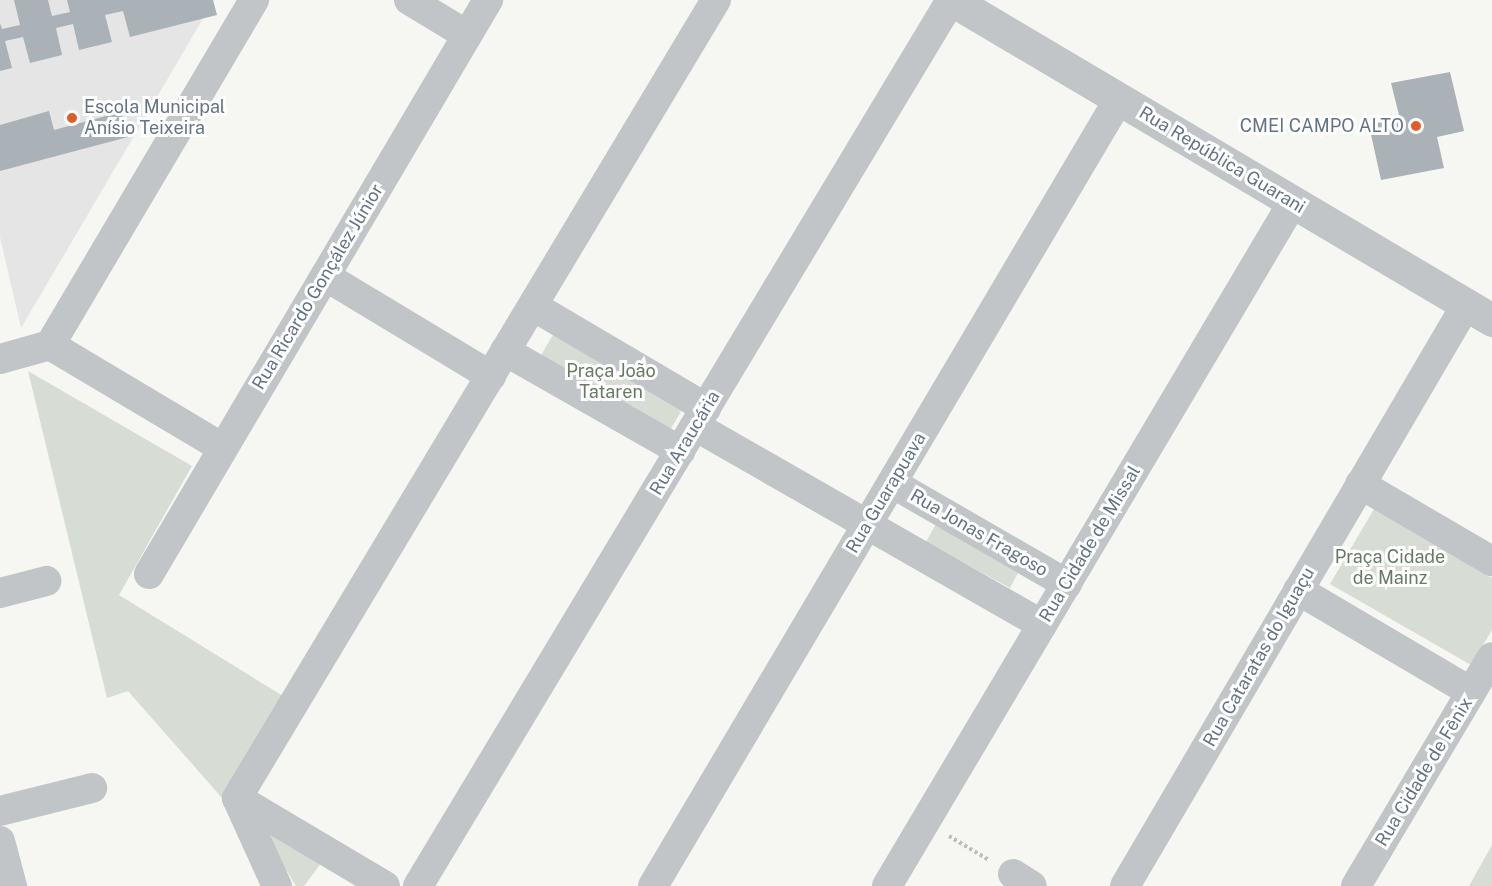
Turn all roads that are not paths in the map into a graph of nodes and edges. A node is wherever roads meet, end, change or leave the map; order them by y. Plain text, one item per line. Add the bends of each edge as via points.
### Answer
1 (254, 0) edge
2 (409, 0) edge
3 (488, 0) edge
4 (716, 0) edge
5 (951, 0) edge
6 (468, 35) junction
7 (1119, 99) junction
8 (1293, 202) junction
9 (325, 276) junction
10 (532, 306) junction
11 (1479, 312) edge
12 (50, 345) junction
13 (0, 359) edge
14 (498, 363) junction
15 (694, 428) junction
16 (223, 448) junction
17 (892, 483) junction
18 (1360, 484) junction
19 (867, 524) junction
20 (1492, 561) edge
21 (149, 574) dead end
22 (46, 581) dead end
23 (1067, 584) junction
24 (1298, 590) junction
25 (0, 593) edge
26 (1042, 625) junction
27 (1492, 657) edge
28 (1472, 692) junction
29 (92, 788) dead end
30 (237, 798) junction
31 (0, 811) edge
32 (0, 841) edge
33 (12, 886) edge
34 (277, 886) edge
35 (385, 886) edge
36 (418, 886) edge
37 (653, 886) edge
38 (887, 886) edge
39 (1125, 886) edge
40 (1356, 886) edge

1 - 12 street
2 - 6 street
3 - 6 street, Rua Ricardo Gonçález Júnior
4 - 10 street
5 - 7 street, Rua República Guarani
5 - 15 street, Rua Araucária
6 - 9 street, Rua Ricardo Gonçález Júnior
7 - 8 street, Rua República Guarani
7 - 17 street, Rua Guarapuava
8 - 11 street, Rua República Guarani
8 - 23 street, Rua Cidade de Missal
9 - 14 street
9 - 16 street, Rua Ricardo Gonçález Júnior
10 - 14 street
10 - 15 street
11 - 18 street, Rua Cataratas do Iguaçu
12 - 13 street
12 - 16 street
14 - 15 street
14 - 30 street
15 - 19 street
15 - 36 street, Rua Araucária
16 - 21 street, Rua Ricardo Gonçález Júnior
17 - 19 street, Rua Guarapuava
17 - 23 street, Rua Jonas Fragoso
18 - 20 street
18 - 24 street, Rua Cataratas do Iguaçu
19 - 26 street
19 - 37 street, Rua Guarapuava
22 - 25 street
23 - 26 street, Rua Cidade de Missal
24 - 28 street
24 - 39 street, Rua Cataratas do Iguaçu
26 - 38 street, Rua Cidade de Missal
27 - 28 street, Rua Cidade de Fênix
28 - 40 street, Rua Cidade de Fênix
29 - 31 street
30 - 34 street
30 - 35 street
32 - 33 street

